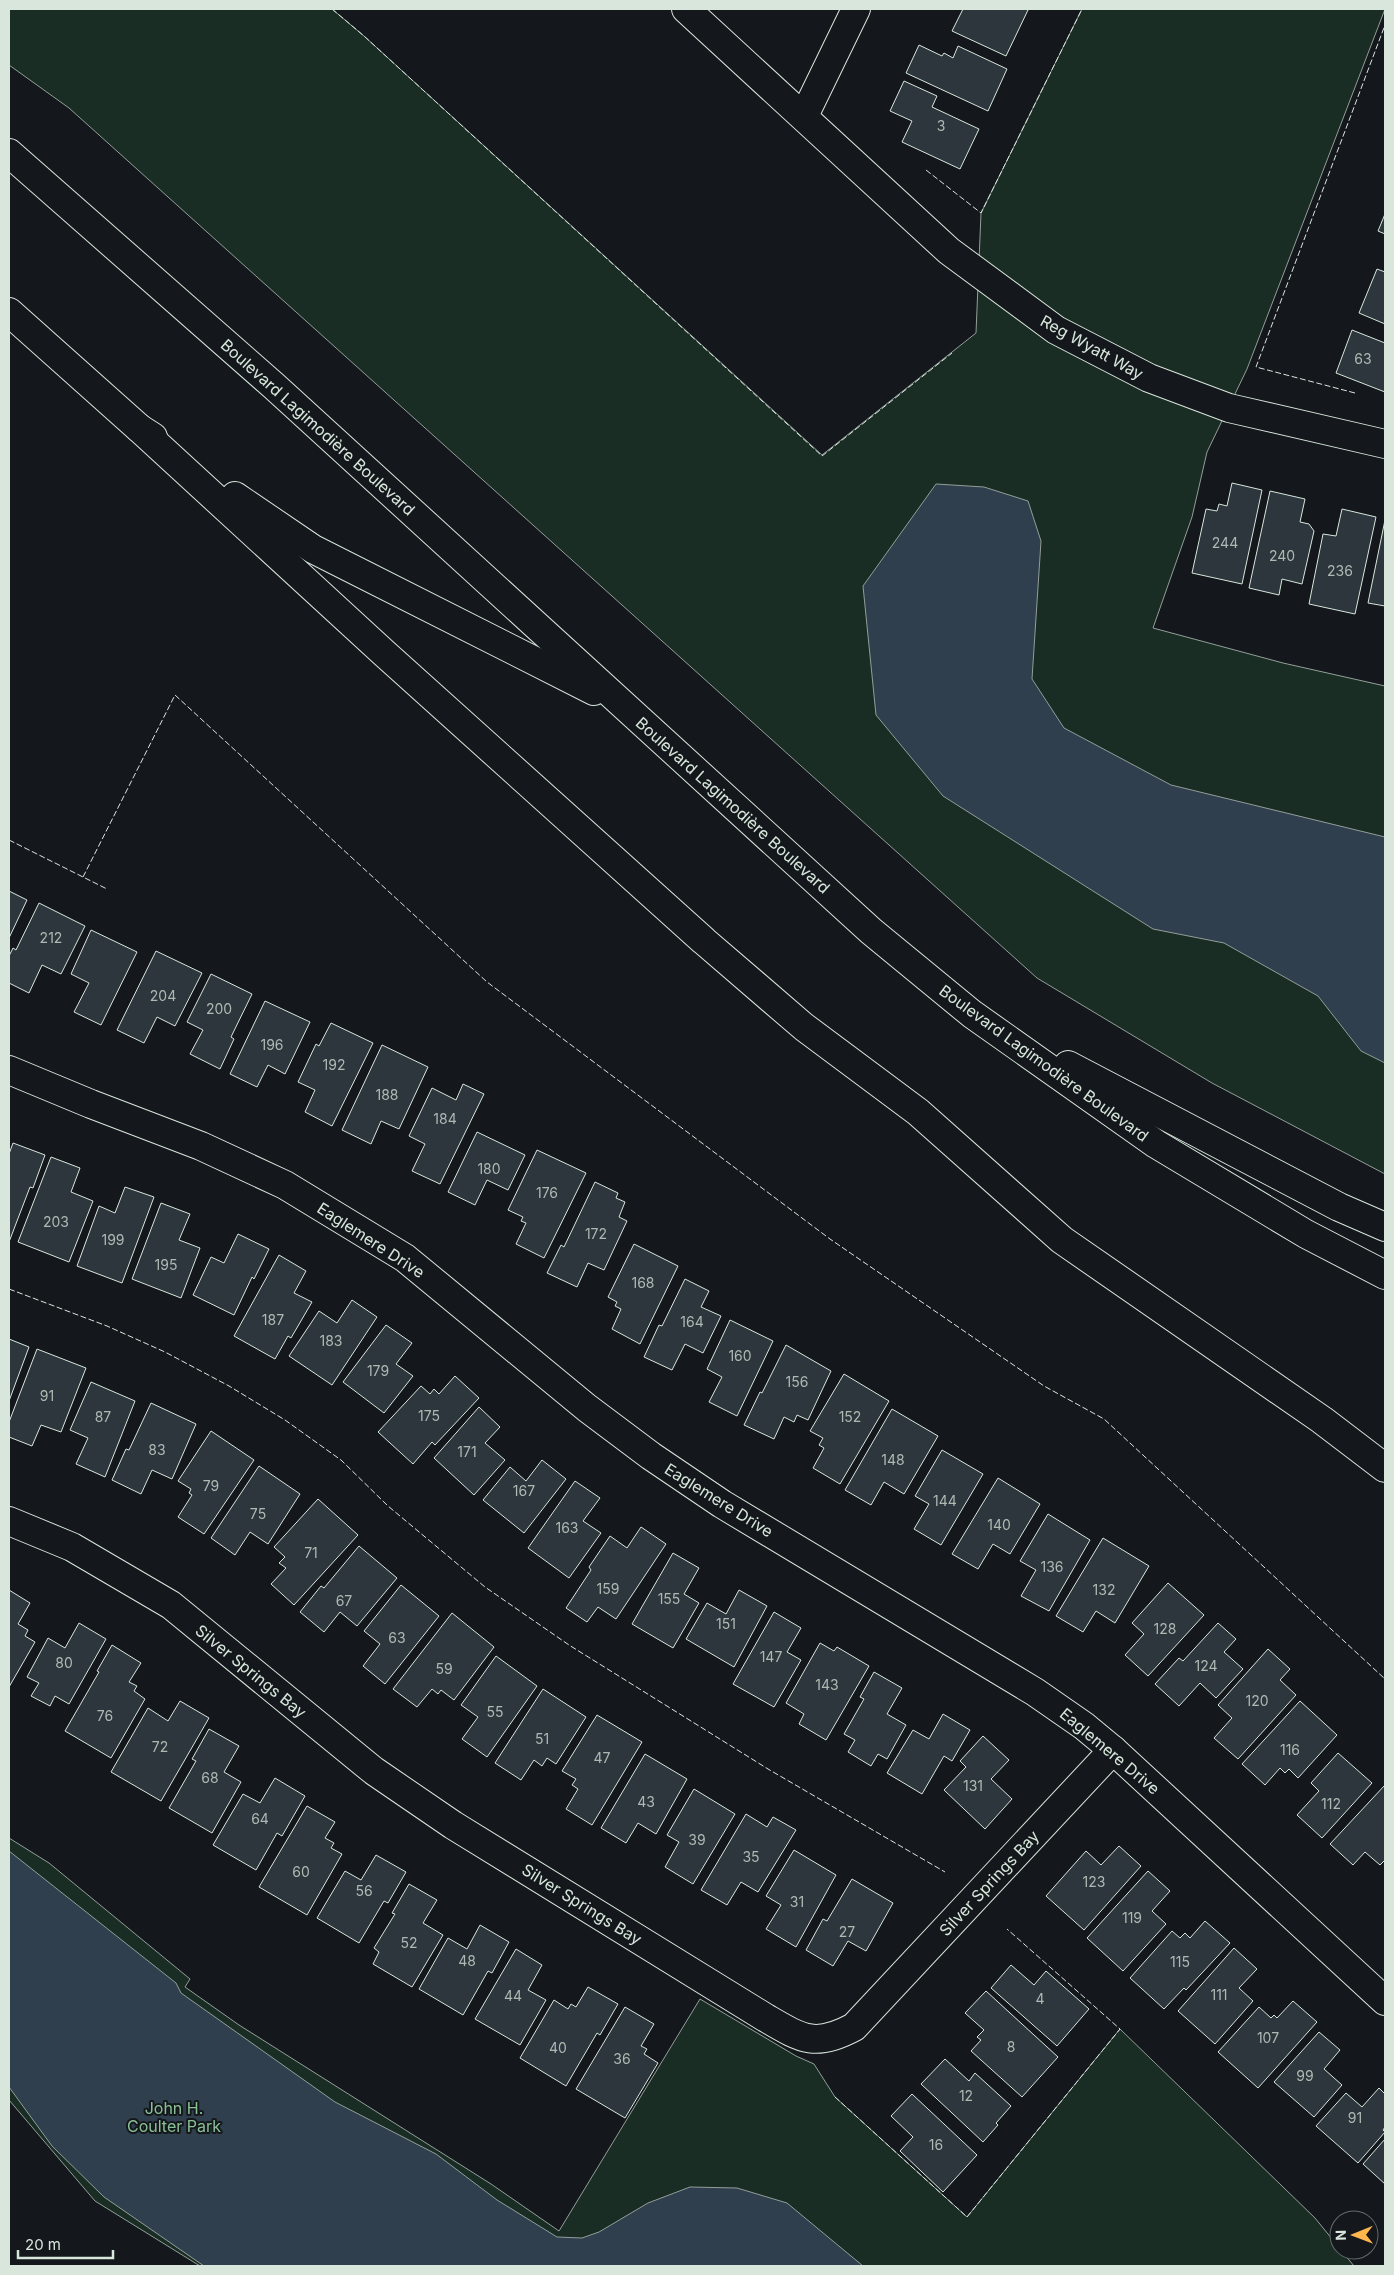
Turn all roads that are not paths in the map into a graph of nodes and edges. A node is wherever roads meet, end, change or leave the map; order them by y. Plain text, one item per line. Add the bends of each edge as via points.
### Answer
1 (686, 9) edge
2 (856, 9) edge
3 (804, 116) junction
4 (9, 153) edge
5 (9, 312) edge
6 (139, 428) junction
7 (1385, 444) edge
8 (624, 706) junction
9 (972, 1014) junction
10 (9, 1070) edge
11 (1385, 1226) edge
12 (1385, 1275) edge
13 (1385, 1468) edge
14 (9, 1521) edge
15 (1113, 1750) junction
16 (1385, 2001) edge

1 - 3 main road, Reg Wyatt Way
2 - 3 main road
3 - 7 main road, Reg Wyatt Way via 949,251 1056,330 1149,378 1229,408
4 - 8 main road, Boulevard Lagimodière Boulevard via 267,380
5 - 6 main road, Boulevard Lagimodière Boulevard
6 - 8 main road, Boulevard Lagimodière Boulevard via 313,549
6 - 13 main road via 392,660 804,1027 918,1112 1062,1240 1322,1420
8 - 9 main road, Boulevard Lagimodière Boulevard via 871,931
9 - 11 main road via 1339,1207
9 - 12 main road, Boulevard Lagimodière Boulevard via 1156,1144 1306,1234
10 - 15 main road, Eaglemere Drive via 200,1146 286,1185 405,1258 586,1408 651,1456 722,1504 1035,1692
14 - 15 main road, Silver Springs Bay via 72,1547 171,1605 374,1771 445,1820 758,2013 806,2038 823,2040 854,2027
15 - 16 main road, Eaglemere Drive

